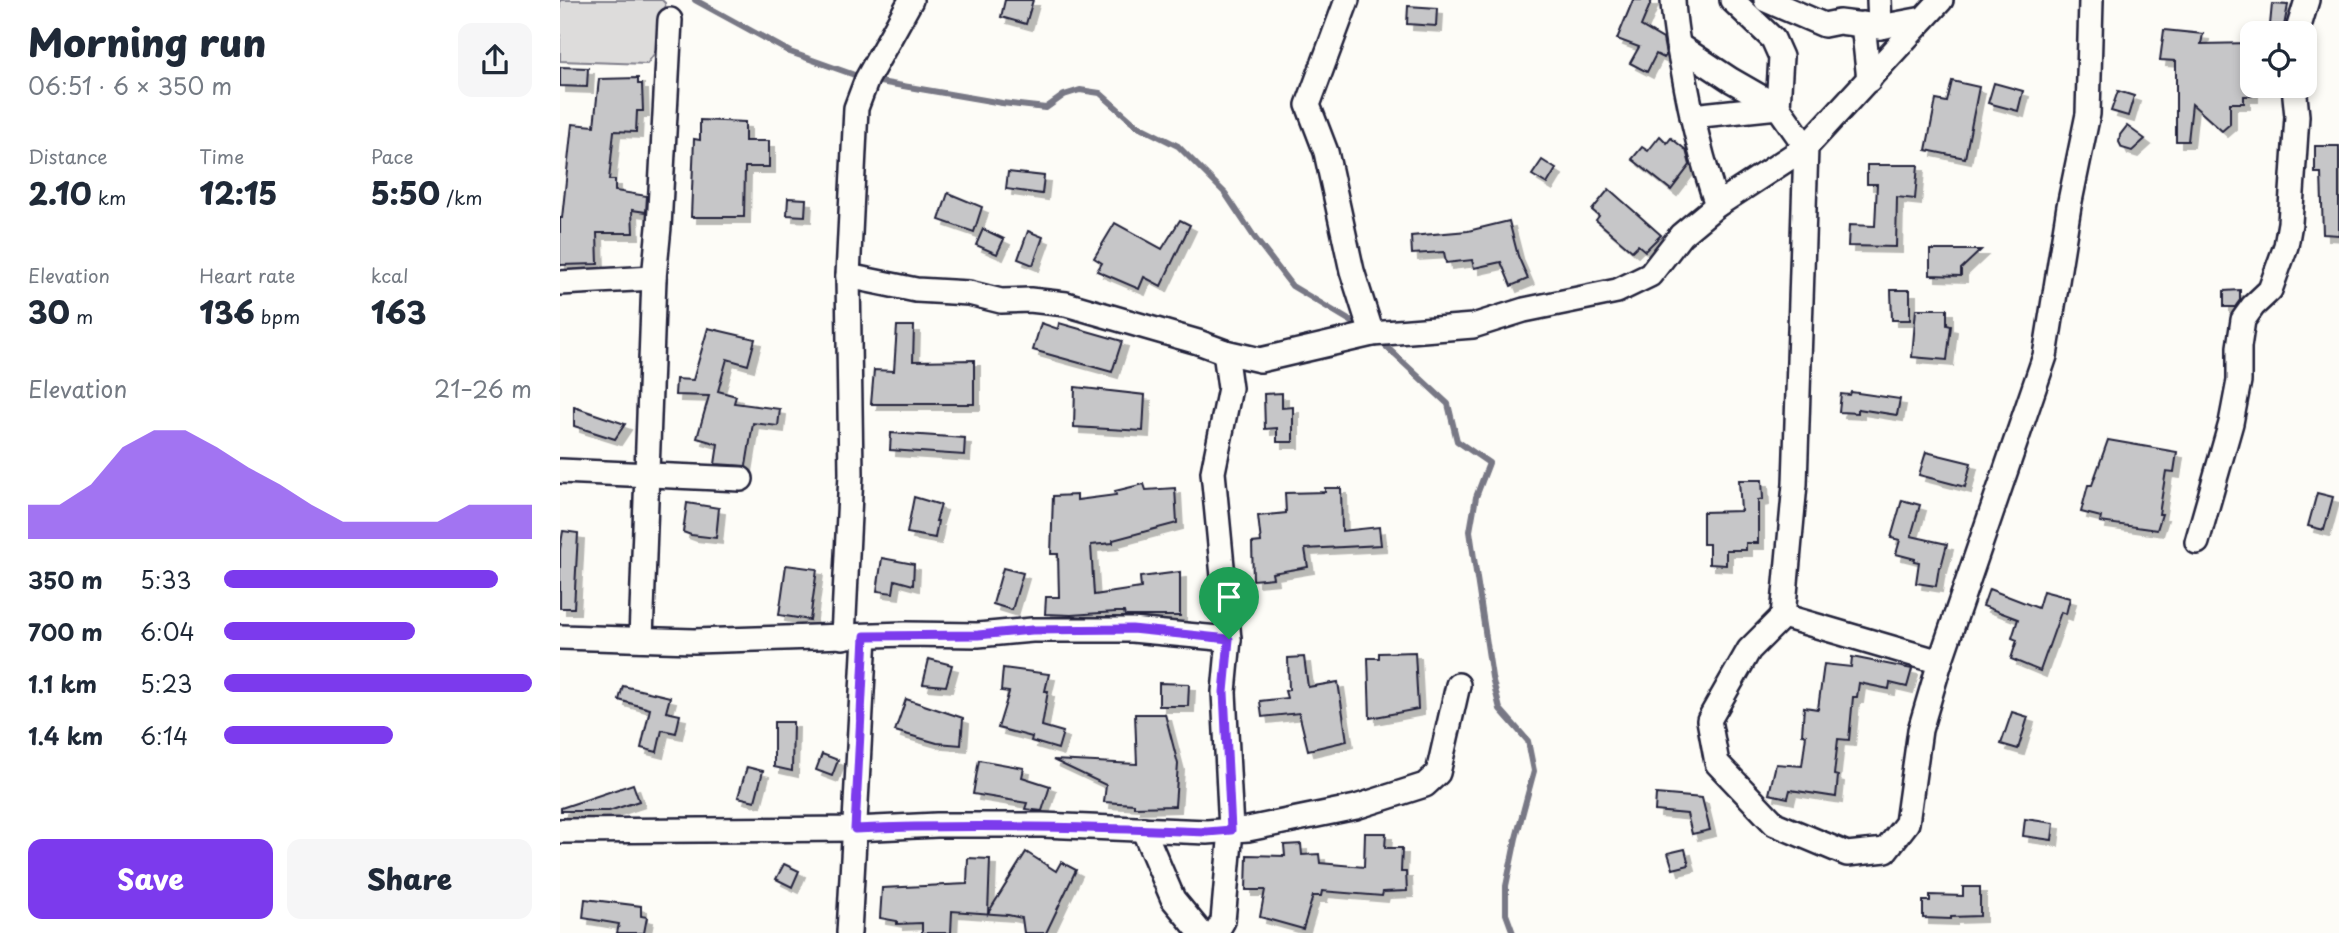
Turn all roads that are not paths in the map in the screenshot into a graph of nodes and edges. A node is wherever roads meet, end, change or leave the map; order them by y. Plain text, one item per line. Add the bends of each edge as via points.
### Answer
1 (911, 0) edge
2 (1347, 0) edge
3 (1673, 0) edge
4 (1732, 0) edge
5 (1766, 0) edge
6 (1879, 0) edge
7 (1941, 0) edge
8 (2091, 0) edge
9 (2307, 0) edge
10 (1923, 19) junction
11 (670, 20) dead end
12 (2301, 21) edge
13 (1880, 27) junction
14 (1678, 45) junction
15 (1869, 80) junction
16 (2295, 98) edge
17 (1778, 107) junction
18 (1692, 116) junction
19 (1807, 147) junction
20 (1717, 205) junction
21 (848, 276) junction
22 (653, 278) junction
23 (560, 283) edge
24 (1372, 334) junction
25 (1225, 352) junction
26 (560, 471) edge
27 (647, 476) junction
28 (741, 479) dead end
29 (2197, 542) dead end
30 (1783, 616) junction
31 (854, 636) junction
32 (560, 637) edge
33 (641, 639) junction
34 (764, 639) dead end
35 (1229, 639) junction
36 (1940, 662) junction
37 (1458, 685) dead end
38 (855, 829) junction
39 (1143, 829) junction
40 (1231, 830) junction
41 (560, 831) edge
42 (849, 933) edge
43 (1201, 933) edge
44 (1216, 933) edge

1 - 21 street via 856,108
2 - 24 street via 1308,105 1326,152 1352,271
3 - 14 street
4 - 17 street via 1773,39 1781,57
5 - 13 street via 1824,25 1839,22
6 - 13 street
7 - 10 street
8 - 36 street via 2088,114 2068,206 2045,356
9 - 12 street
10 - 13 street
10 - 15 street
11 - 22 street
13 - 15 street via 1863,24
14 - 17 street
14 - 18 street
15 - 19 street
16 - 29 street via 2286,246 2270,290 2243,320 2231,422
17 - 18 street
17 - 19 street
18 - 20 street
19 - 20 street
19 - 30 street via 1795,484
20 - 24 street via 1681,235 1650,275 1617,291 1524,310 1473,326
21 - 25 street via 1001,301 1066,304
21 - 31 street
22 - 23 street
22 - 27 street
24 - 25 street via 1260,360
25 - 35 street via 1230,388 1213,472
26 - 27 street
27 - 28 street
27 - 33 street
30 - 36 street
30 - 36 street via 1749,650 1709,720 1717,763 1775,824 1847,854 1886,850 1907,824 1920,730
31 - 33 street
31 - 34 street
31 - 35 street via 1132,629
31 - 38 street
32 - 33 street
35 - 40 street via 1224,692
37 - 40 street via 1438,773 1424,785 1356,807
38 - 39 street via 1042,825
38 - 41 street
38 - 42 street
39 - 40 street
39 - 43 street via 1173,899
40 - 44 street via 1223,921

